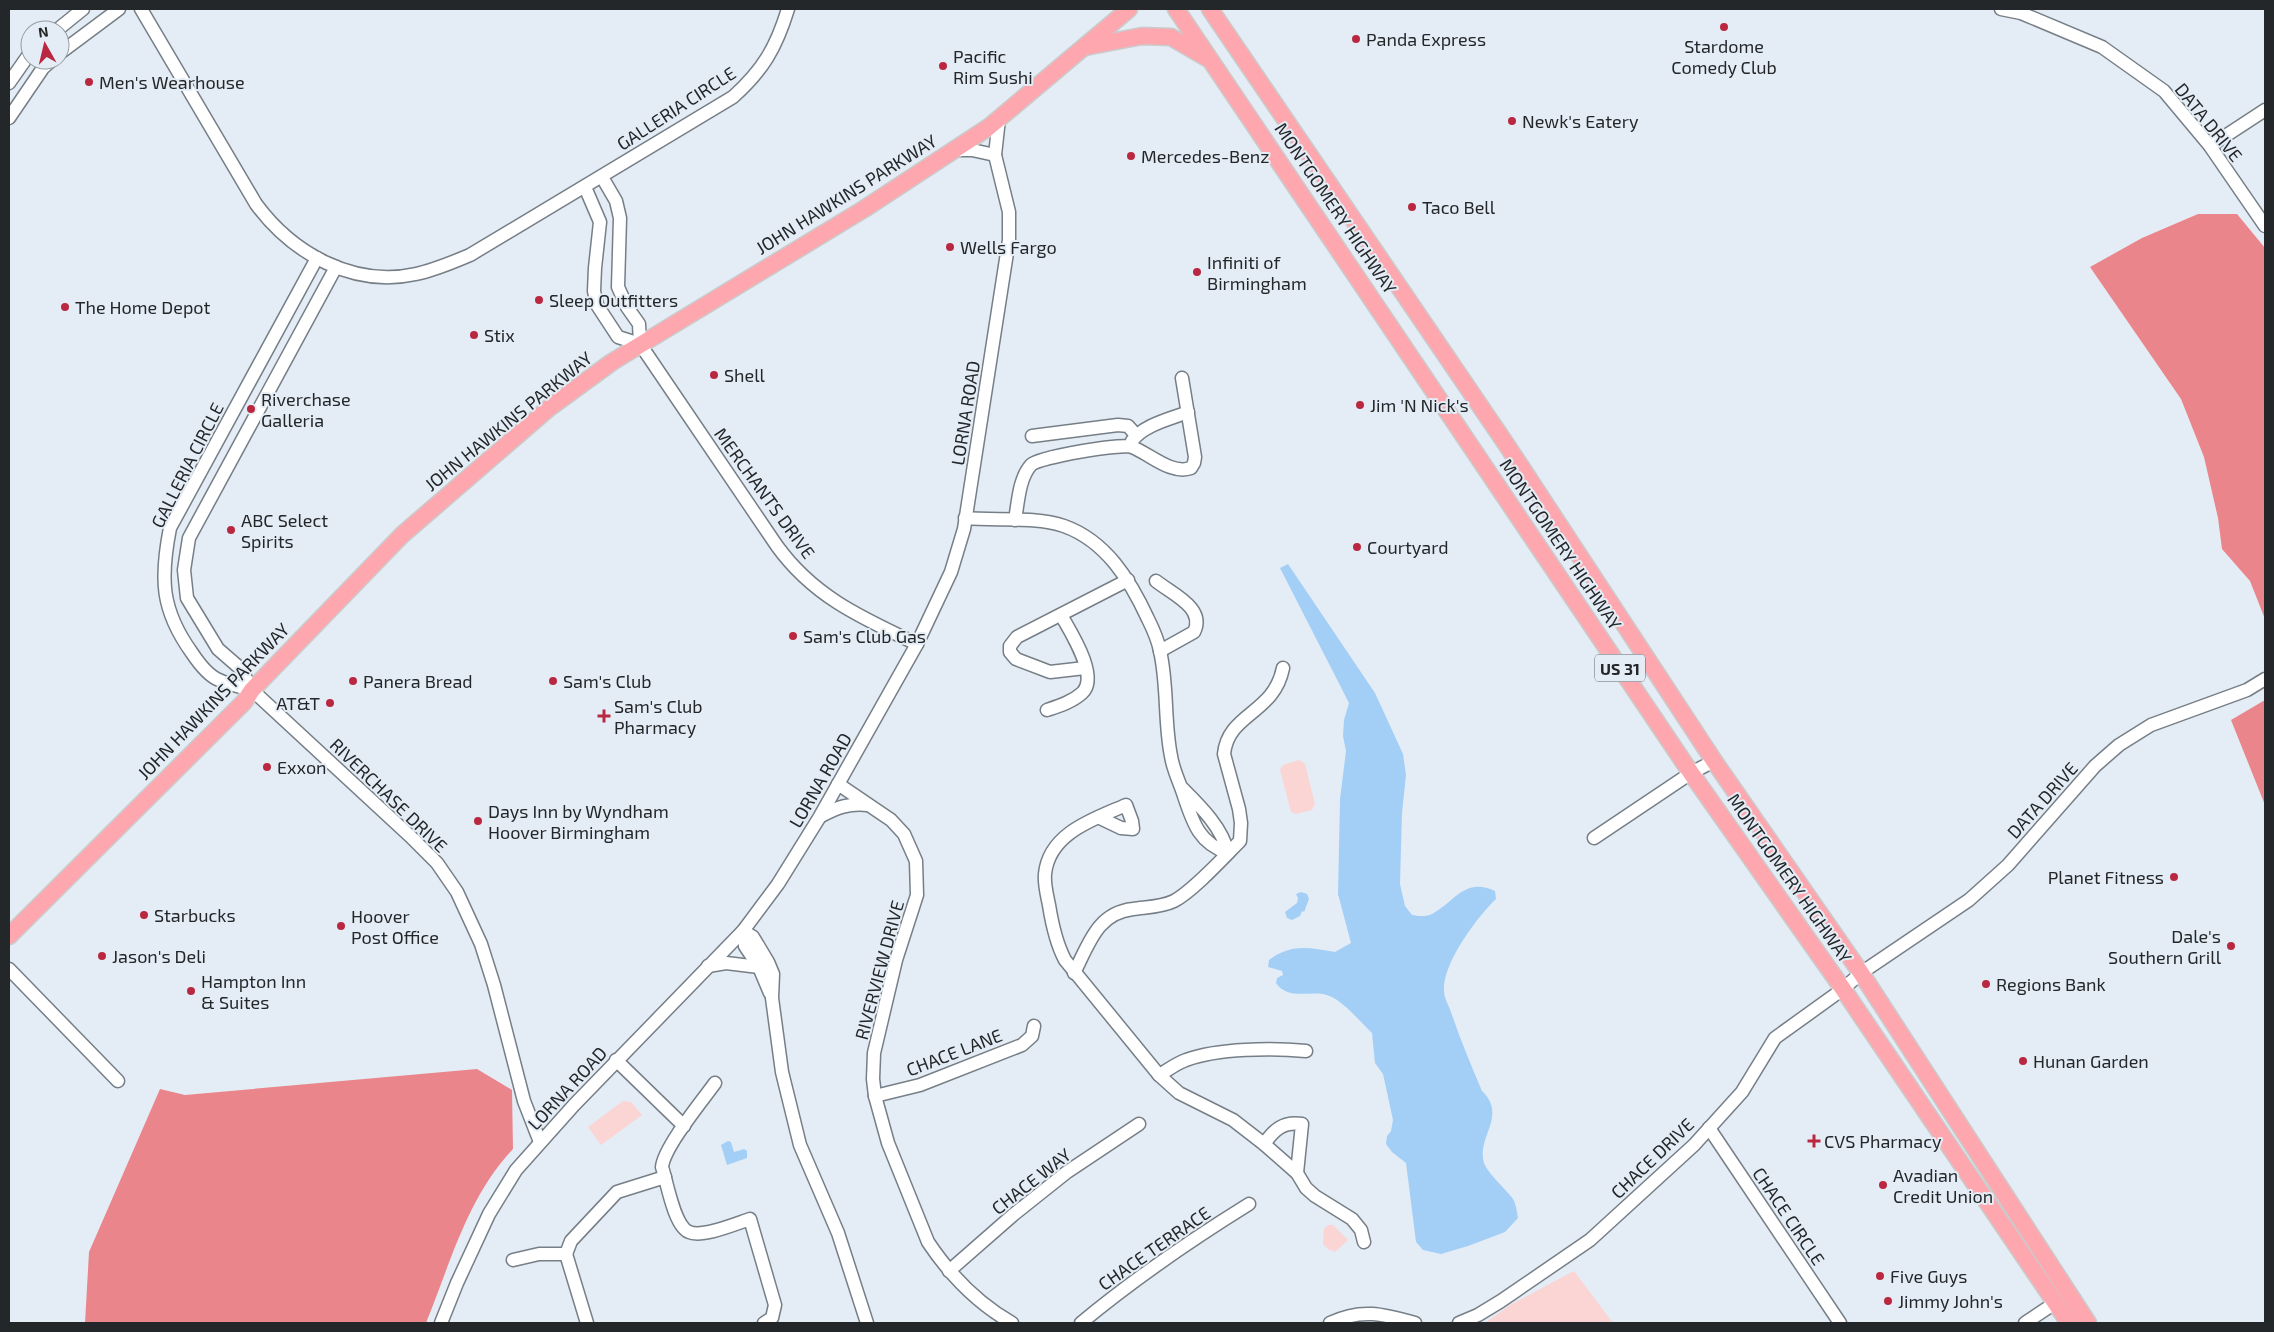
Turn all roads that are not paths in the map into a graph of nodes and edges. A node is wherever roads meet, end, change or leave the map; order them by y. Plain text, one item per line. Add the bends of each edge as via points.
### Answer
1 (83, 9) edge
2 (118, 9) edge
3 (141, 9) edge
4 (788, 9) edge
5 (1129, 9) edge
6 (1176, 9) edge
7 (1210, 9) edge
8 (2001, 9) edge
9 (69, 20) edge
10 (70, 45) edge
11 (1083, 48) junction
12 (1213, 62) junction
13 (20, 67) edge
14 (42, 70) edge
15 (9, 83) edge
16 (2265, 110) edge
17 (9, 118) edge
18 (999, 119) junction
19 (2210, 146) junction
20 (955, 150) junction
21 (995, 155) junction
22 (602, 177) junction
23 (585, 187) junction
24 (2265, 226) edge
25 (317, 258) junction
26 (336, 267) junction
27 (640, 344) junction
28 (1182, 378) dead end
29 (1188, 412) junction
30 (1059, 433) junction
31 (1032, 436) dead end
32 (1133, 440) junction
33 (1062, 454) junction
34 (966, 518) junction
35 (1015, 520) junction
36 (1128, 580) junction
37 (1156, 581) dead end
38 (1061, 615) junction
39 (917, 644) junction
40 (1160, 650) junction
41 (1085, 668) junction
42 (1283, 668) dead end
43 (2265, 679) edge
44 (252, 690) junction
45 (1047, 710) dead end
46 (1714, 761) junction
47 (1691, 773) junction
48 (838, 784) junction
49 (872, 806) junction
50 (1098, 817) dead end
51 (819, 818) junction
52 (1594, 838) dead end
53 (1228, 853) junction
54 (742, 931) junction
55 (9, 936) edge
56 (708, 966) junction
57 (759, 968) junction
58 (9, 969) edge
59 (1074, 973) junction
60 (1861, 973) junction
61 (1843, 989) junction
62 (772, 998) junction
63 (1034, 1026) dead end
64 (1306, 1050) dead end
65 (616, 1060) junction
66 (1159, 1075) junction
67 (118, 1081) dead end
68 (715, 1083) dead end
69 (875, 1096) junction
70 (1139, 1124) dead end
71 (684, 1126) junction
72 (1709, 1128) junction
73 (540, 1142) junction
74 (1264, 1144) junction
75 (1297, 1173) junction
76 (665, 1177) junction
77 (1249, 1204) dead end
78 (1364, 1242) dead end
79 (566, 1254) junction
80 (513, 1260) dead end
81 (949, 1271) junction
82 (2055, 1303) junction
83 (441, 1323) edge
84 (587, 1323) edge
85 (764, 1323) edge
86 (867, 1323) edge
87 (1012, 1323) edge
88 (1081, 1323) edge
89 (1330, 1323) edge
90 (1414, 1323) edge
91 (1459, 1323) edge
92 (1840, 1323) edge
93 (2025, 1323) edge
94 (2069, 1323) edge
95 (2088, 1323) edge

1 - 9 street
2 - 10 street
3 - 25 street, GALLERIA CIRCLE via 256,204 288,240
4 - 22 street, GALLERIA CIRCLE via 773,50 744,88
5 - 11 main road, JOHN HAWKINS PARKWAY
6 - 12 main road, MONTGOMERY HIGHWAY / US 31
7 - 46 main road, MONTGOMERY HIGHWAY / US 31 via 1506,444
8 - 19 street, DATA DRIVE via 2021,13 2102,47 2164,91
11 - 12 main road via 1142,36 1171,37
11 - 18 main road, JOHN HAWKINS PARKWAY
12 - 47 main road, MONTGOMERY HIGHWAY / US 31
13 - 15 street
14 - 17 street
16 - 19 street
18 - 20 main road, JOHN HAWKINS PARKWAY
18 - 21 street, LORNA ROAD
19 - 24 street, DATA DRIVE
20 - 21 street
20 - 27 main road, JOHN HAWKINS PARKWAY via 864,209
21 - 34 street, LORNA ROAD via 1009,212 1009,240
22 - 23 street, GALLERIA CIRCLE
22 - 27 street via 616,201 620,218 618,287 626,307 639,324
23 - 26 street, GALLERIA CIRCLE via 470,255 440,268 414,275 380,276
23 - 27 street via 600,222 594,283 597,305 618,337
25 - 26 street, GALLERIA CIRCLE
25 - 44 street, GALLERIA CIRCLE via 170,528 164,561 169,610 179,635 196,660 218,680
26 - 44 street, GALLERIA CIRCLE via 189,538 184,570 187,598 218,649 241,669
27 - 39 street, MERCHANTS DRIVE via 772,539 797,570 856,616
27 - 44 main road, JOHN HAWKINS PARKWAY via 549,408 402,534
28 - 29 street
29 - 32 street
29 - 32 street via 1195,457 1191,468 1179,470
30 - 31 street
30 - 32 street via 1118,425 1128,426
30 - 33 street
32 - 33 street
33 - 35 street via 1044,458 1030,466 1024,477
34 - 35 street
34 - 39 street, LORNA ROAD via 951,572
35 - 36 street via 1062,526 1081,534 1108,556
36 - 38 street
36 - 40 street
37 - 40 street via 1186,603 1196,613 1198,621 1194,632
38 - 41 street
38 - 41 street via 1017,636 1010,652 1016,659 1050,672
39 - 48 street, LORNA ROAD
40 - 53 street via 1171,758 1191,818 1200,834 1214,848
41 - 45 street via 1089,676 1083,692
42 - 53 street via 1269,699 1236,727 1225,744 1224,754 1241,823 1240,841
43 - 60 street, DATA DRIVE via 2247,690 2136,733 2095,766 2008,865 1969,900
44 - 55 main road, JOHN HAWKINS PARKWAY via 244,702
44 - 73 street, RIVERCHASE DRIVE via 410,836 437,863 457,892 481,944 524,1101
46 - 47 street
46 - 60 main road, MONTGOMERY HIGHWAY / US 31
47 - 52 street
47 - 61 main road, MONTGOMERY HIGHWAY / US 31
48 - 49 street, RIVERVIEW DRIVE
48 - 51 street, LORNA ROAD
49 - 51 street via 852,803 836,807
49 - 69 street, RIVERVIEW DRIVE via 904,834 916,861 918,880 915,905 896,960 874,1053
50 - 59 street via 1068,833 1054,851 1045,874 1058,946
51 - 54 street, LORNA ROAD via 778,884
53 - 59 street via 1175,900 1159,906 1124,910 1100,923
54 - 56 street, LORNA ROAD
54 - 57 street via 745,946
54 - 62 street via 753,937 768,962 773,974
56 - 57 street via 726,963
56 - 65 street, LORNA ROAD
57 - 62 street
58 - 67 street
59 - 66 street
60 - 61 street, DATA DRIVE
60 - 95 main road, MONTGOMERY HIGHWAY / US 31
61 - 72 street, CHACE DRIVE via 1775,1038 1742,1092
61 - 82 main road, MONTGOMERY HIGHWAY / US 31
62 - 86 street via 782,1072 800,1145 838,1233
63 - 69 street, CHACE LANE via 1032,1036 1022,1045 920,1085
64 - 66 street via 1245,1050 1206,1055 1186,1060
65 - 71 street
65 - 73 street, LORNA ROAD
66 - 74 street via 1179,1093 1233,1120
68 - 71 street
69 - 81 street, RIVERVIEW DRIVE via 888,1144 928,1242
70 - 81 street, CHACE WAY via 1067,1172 1013,1214
71 - 76 street via 663,1160
72 - 91 street, CHACE DRIVE via 1590,1240 1478,1316
72 - 92 street, CHACE CIRCLE
73 - 83 street, LORNA ROAD via 516,1170 489,1214
74 - 75 street
74 - 75 street via 1281,1126 1292,1122 1302,1124
75 - 78 street via 1315,1196 1352,1219 1361,1230
76 - 79 street via 617,1192 571,1241
76 - 85 street via 677,1218 690,1233 710,1232 750,1220 774,1305 772,1318
77 - 88 street, CHACE TERRACE via 1189,1242
79 - 80 street via 539,1254
79 - 84 street
81 - 87 street, RIVERVIEW DRIVE via 979,1300
82 - 93 street
82 - 94 main road, MONTGOMERY HIGHWAY / US 31
89 - 90 street via 1371,1313

